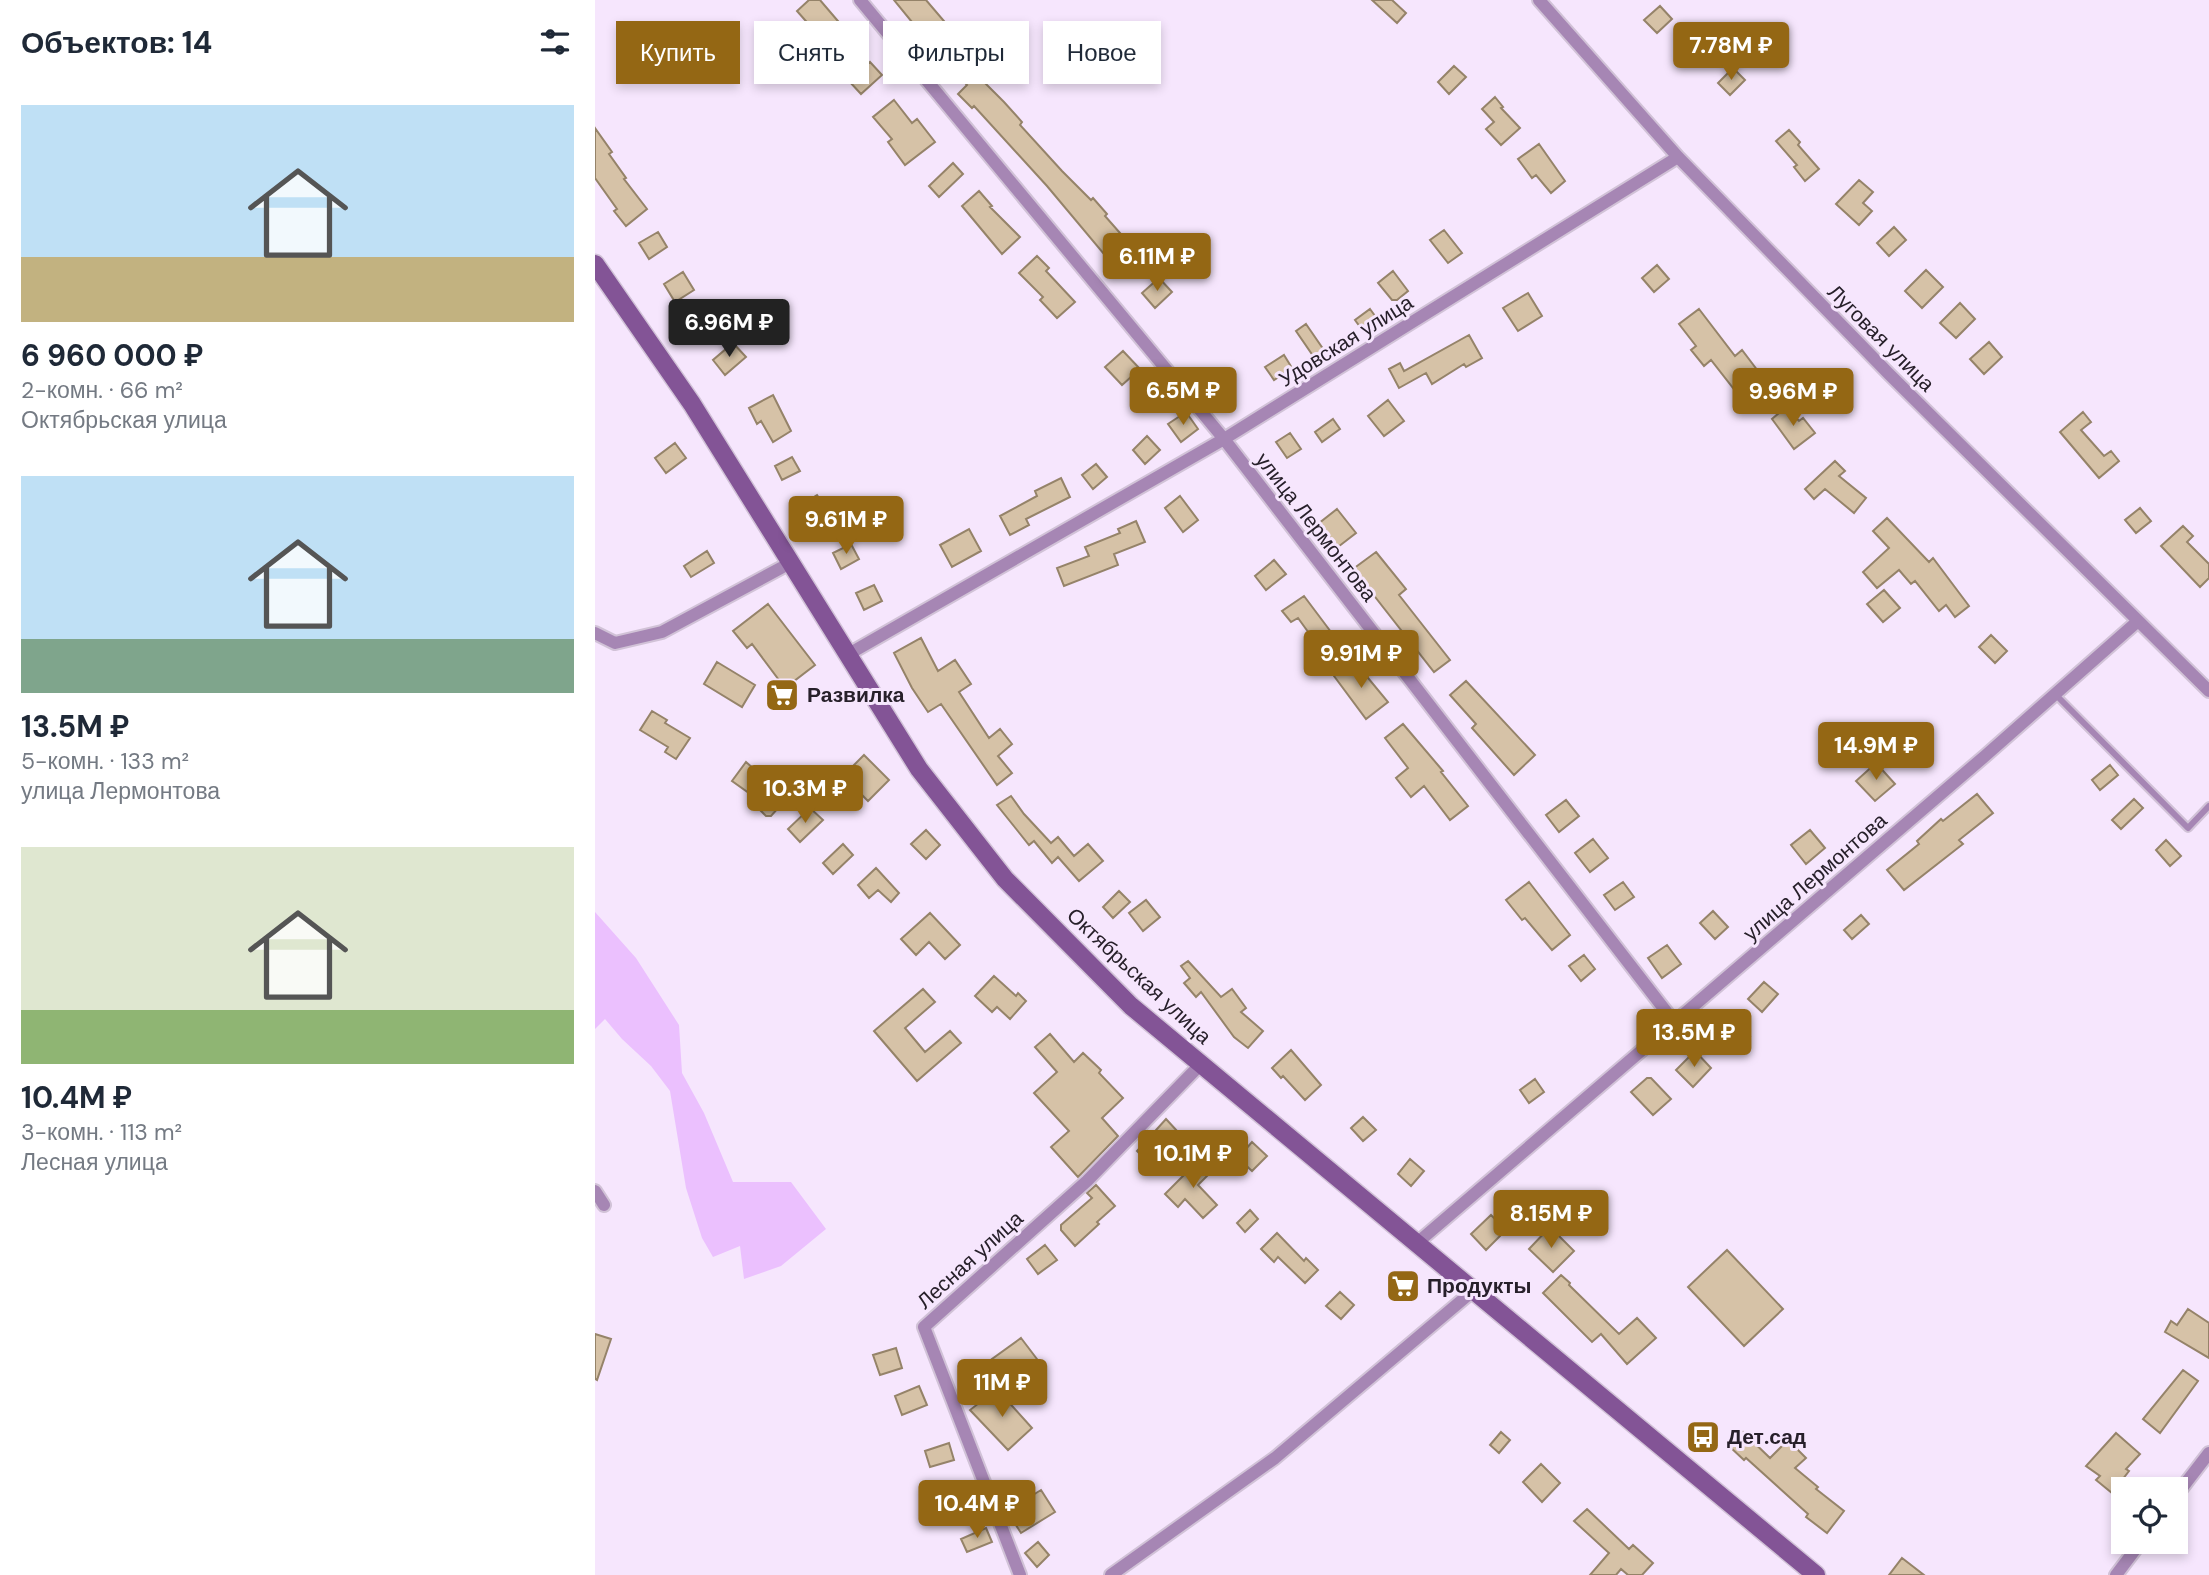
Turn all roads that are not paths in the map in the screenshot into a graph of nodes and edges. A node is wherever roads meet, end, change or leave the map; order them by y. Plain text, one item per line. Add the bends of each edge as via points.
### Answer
1 (860, 0) edge
2 (1539, 0) edge
3 (1678, 157) junction
4 (595, 264) edge
5 (1224, 439) junction
6 (792, 562) junction
7 (2138, 621) junction
8 (595, 633) edge
9 (847, 655) junction
10 (2209, 691) edge
11 (2055, 694) junction
12 (2209, 806) edge
13 (1675, 1023) junction
14 (1201, 1064) junction
15 (595, 1191) edge
16 (604, 1205) dead end
17 (1417, 1243) junction
18 (1473, 1290) junction
19 (2209, 1453) edge
20 (2188, 1480) edge
21 (2132, 1554) edge
22 (1020, 1575) edge
23 (1111, 1575) edge
24 (1816, 1575) edge
25 (2116, 1575) edge

1 - 5 street, улица Лермонтова
2 - 3 street, Луговая улица
3 - 5 street, Удовская улица
3 - 7 street, Луговая улица
4 - 6 street, Октябрьская улица via 692,404
5 - 9 street, Удовская улица
5 - 13 street, улица Лермонтова
6 - 8 street via 662,632 615,643
6 - 9 street, Октябрьская улица
7 - 10 street, Луговая улица
7 - 11 street, улица Лермонтова
9 - 14 street, Октябрьская улица via 919,769 1005,879 1131,1006
11 - 12 lane via 2188,828
11 - 13 street, улица Лермонтова
13 - 17 street, улица Лермонтова
14 - 17 street, Октябрьская улица
14 - 22 street, Лесная улица via 1087,1181 924,1327
15 - 16 street
17 - 18 street, Октябрьская улица
18 - 23 street via 1275,1458
18 - 24 street, Октябрьская улица
19 - 20 street
21 - 25 street

